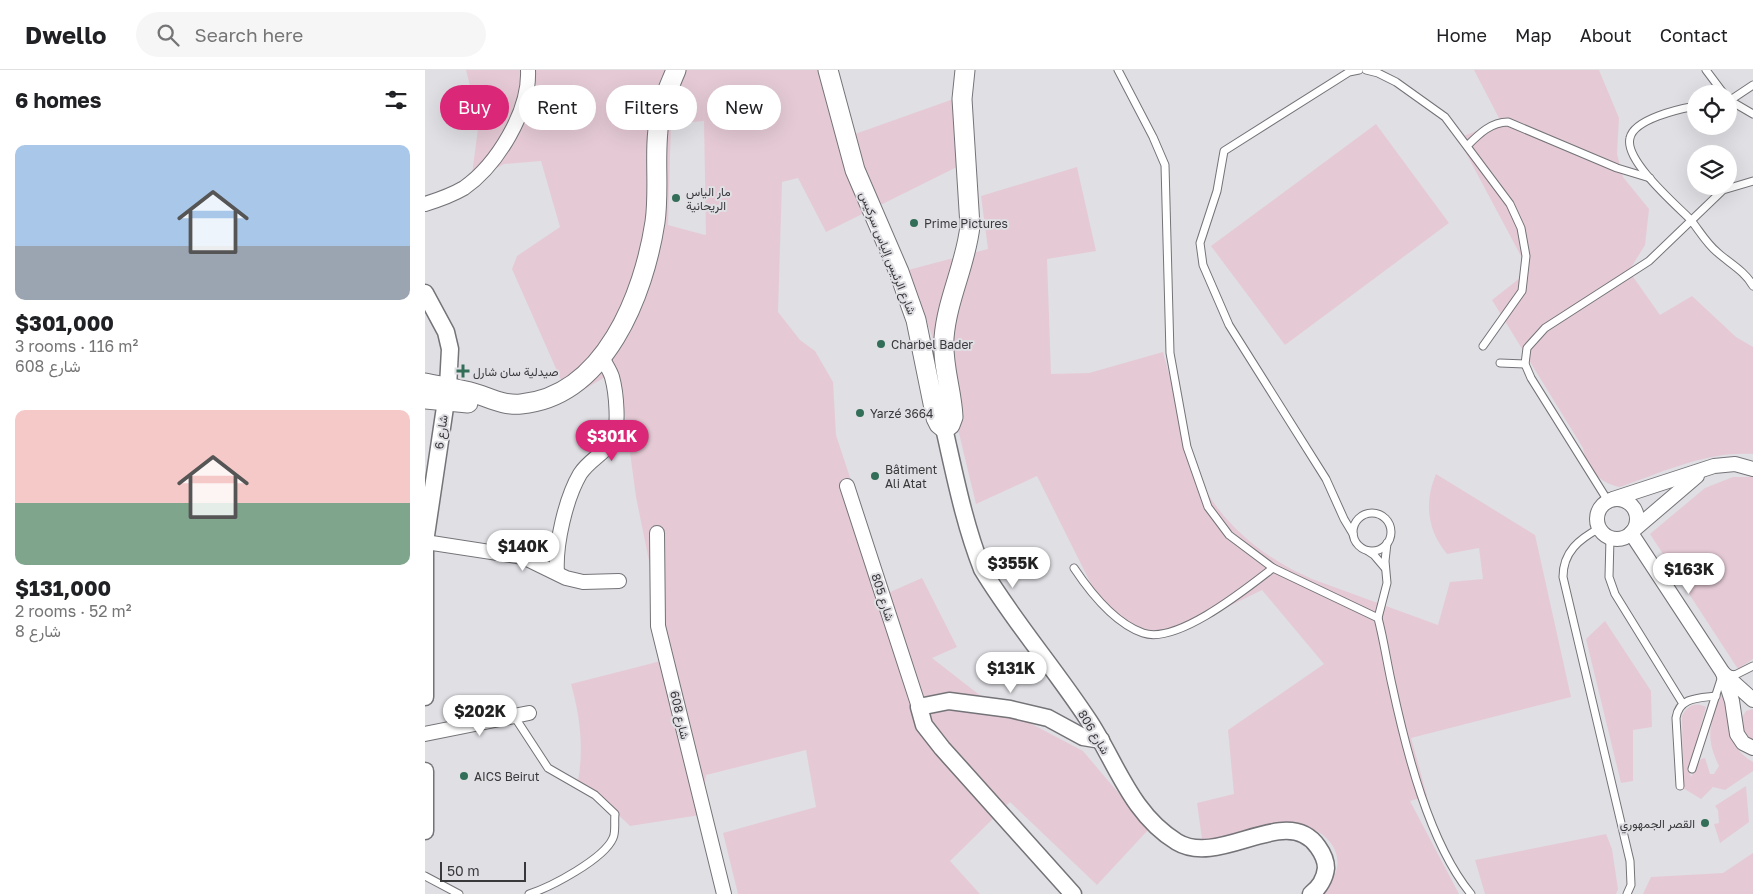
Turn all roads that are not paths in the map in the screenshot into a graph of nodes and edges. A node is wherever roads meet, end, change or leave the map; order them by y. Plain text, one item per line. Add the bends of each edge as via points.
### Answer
1 (527, 70) edge
2 (676, 70) edge
3 (828, 70) edge
4 (965, 70) edge
5 (1118, 70) edge
6 (1359, 70) edge
7 (1366, 70) edge
8 (1706, 70) edge
9 (1717, 85) edge
10 (1753, 85) edge
11 (1737, 96) edge
12 (1737, 105) edge
13 (1687, 107) edge
14 (1753, 114) edge
15 (1468, 145) junction
16 (1650, 178) junction
17 (1753, 181) edge
18 (425, 204) edge
19 (1691, 221) junction
20 (1753, 286) edge
21 (425, 293) edge
22 (1483, 346) dead end
23 (602, 357) junction
24 (1500, 364) dead end
25 (1525, 364) junction
26 (425, 383) edge
27 (447, 394) junction
28 (425, 399) edge
29 (944, 428) junction
30 (1705, 469) junction
31 (1753, 469) edge
32 (847, 486) dead end
33 (1610, 500) junction
34 (1343, 519) junction
35 (1357, 521) junction
36 (1599, 528) junction
37 (1633, 531) junction
38 (657, 534) dead end
39 (1353, 534) junction
40 (1610, 538) junction
41 (425, 542) edge
42 (1388, 543) junction
43 (1366, 550) junction
44 (1074, 568) dead end
45 (1273, 568) junction
46 (1386, 570) junction
47 (557, 573) junction
48 (619, 581) dead end
49 (1377, 618) junction
50 (1753, 666) edge
51 (1723, 673) junction
52 (1716, 696) junction
53 (425, 697) edge
54 (1753, 700) edge
55 (1683, 704) junction
56 (919, 707) junction
57 (529, 713) dead end
58 (513, 716) junction
59 (425, 734) edge
60 (1101, 740) junction
61 (1753, 748) edge
62 (1691, 769) dead end
63 (425, 771) edge
64 (1680, 786) dead end
65 (425, 831) edge
66 (425, 876) edge
67 (459, 894) edge
68 (529, 894) edge
69 (724, 894) edge
70 (1073, 894) edge
71 (1311, 894) edge
72 (1471, 894) edge
73 (1627, 894) edge

1 - 18 street via 521,110 507,140 464,188
2 - 23 main road via 660,115 655,221 650,248 634,302
3 - 29 main road, شارع الرئيس إلياس سركيس via 855,170 913,312 936,418
4 - 29 main road via 962,99 970,226 944,337 953,417 950,425
5 - 45 lane via 1165,165 1169,353 1187,447 1207,507 1229,535
6 - 34 lane via 1349,72 1224,152 1217,191 1200,243 1203,265 1229,324 1326,479
7 - 15 lane via 1379,73 1425,101 1445,116
8 - 9 lane
10 - 11 lane
12 - 14 lane
13 - 16 lane via 1642,123 1631,132 1631,152
15 - 16 lane via 1487,128 1508,122 1617,168
15 - 22 lane via 1510,204 1521,228 1526,256 1522,291
16 - 19 lane
17 - 19 lane via 1723,190
19 - 20 lane via 1716,252
19 - 25 lane via 1649,261 1545,328 1527,348
21 - 27 street, شارع 6 via 446,332 450,349
23 - 27 main road via 569,386 544,399 519,404 491,400 478,403
23 - 47 street via 613,380 617,428 612,441 585,467 577,480 555,552
24 - 25 lane
25 - 33 lane
26 - 27 main road
27 - 28 main road
27 - 41 street, شارع 6
29 - 60 street, شارع 806 via 963,514 982,569
30 - 31 street via 1728,464
30 - 33 street
30 - 37 street
32 - 56 street, شارع 805
33 - 36 street via 1597,514
33 - 37 street via 1624,500 1633,507 1637,518
34 - 35 lane
34 - 39 lane
35 - 39 lane
35 - 42 lane via 1371,513 1382,516 1390,525
36 - 40 street
36 - 73 lane via 1569,552 1563,577 1630,861 1631,886
37 - 40 street via 1621,539
37 - 51 street
38 - 69 street, شارع 608 via 658,626
39 - 43 lane via 1355,541
40 - 55 lane via 1609,578 1615,594
41 - 47 street via 523,557
41 - 53 street, شارع 6
42 - 43 lane via 1378,550
42 - 46 lane
43 - 46 lane
44 - 45 lane via 1086,586 1115,616 1150,634 1176,630 1231,601
45 - 49 lane
46 - 49 lane via 1386,590
47 - 48 street via 583,582
49 - 72 lane via 1385,642 1397,708 1432,828
50 - 51 lane via 1735,676
51 - 52 lane
51 - 54 street
51 - 61 street via 1732,701 1737,734 1743,743
52 - 55 lane via 1692,699
52 - 62 lane
55 - 64 lane via 1677,718
56 - 60 street via 949,701 1010,709 1048,718 1083,737
56 - 70 street via 924,725 942,748
57 - 58 street
58 - 59 street
58 - 68 lane via 548,768 595,795 615,814 613,837 595,860 545,889
60 - 71 street, شارع 806 via 1126,790 1159,829 1177,842 1192,848 1217,848 1289,830 1303,832 1324,856 1326,868 1323,880
63 - 65 street
66 - 67 lane

